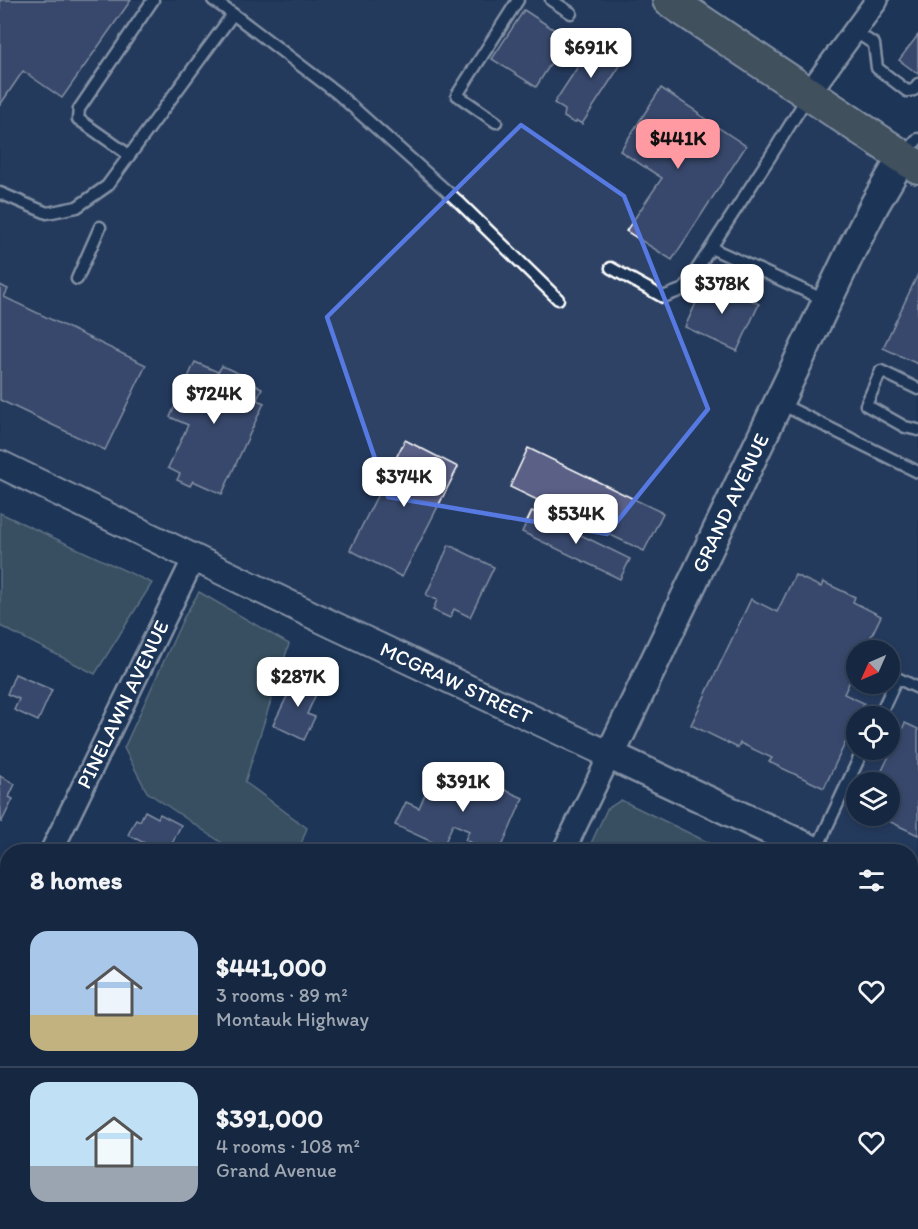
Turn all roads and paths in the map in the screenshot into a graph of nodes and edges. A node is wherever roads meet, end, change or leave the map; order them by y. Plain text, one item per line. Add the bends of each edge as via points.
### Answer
1 (153, 0) edge
2 (213, 0) edge
3 (518, 0) edge
4 (551, 0) edge
5 (669, 0) edge
6 (877, 0) edge
7 (571, 13) dead end
8 (233, 14) junction
9 (854, 31) junction
10 (918, 84) edge
11 (809, 93) junction
12 (496, 122) dead end
13 (913, 154) edge
14 (129, 156) junction
15 (0, 193) edge
16 (100, 227) dead end
17 (711, 248) junction
18 (610, 268) dead end
19 (77, 279) dead end
20 (558, 299) dead end
21 (827, 301) junction
22 (918, 389) edge
23 (778, 403) junction
24 (918, 430) edge
25 (0, 464) edge
26 (918, 472) edge
27 (194, 558) junction
28 (918, 688) edge
29 (884, 706) edge
30 (610, 755) junction
31 (858, 760) edge
32 (55, 844) edge
33 (567, 844) edge
34 (799, 844) edge
35 (820, 844) edge

1 - 14 lane via 79,109 78,119
2 - 8 lane
3 - 12 lane via 457,95
4 - 7 lane
5 - 11 main road
6 - 9 street
8 - 14 lane
8 - 20 lane via 338,93 460,203
9 - 10 lane via 874,45 878,68 907,91
9 - 11 street
11 - 13 main road
11 - 17 lane
13 - 21 main road, GRAND AVENUE via 875,204
14 - 15 lane via 107,186 76,207 47,213
16 - 19 lane
17 - 18 lane via 684,290 663,297
17 - 21 lane
21 - 23 main road, GRAND AVENUE
22 - 24 lane via 881,371 866,405
23 - 26 lane
23 - 30 main road, GRAND AVENUE
25 - 27 street, MCGRAW STREET
27 - 30 street, MCGRAW STREET
27 - 32 street, PINELAWN AVENUE
28 - 29 lane via 897,678
30 - 33 street, GRAND AVENUE
30 - 34 main road, MCGRAW STREET
31 - 35 lane

